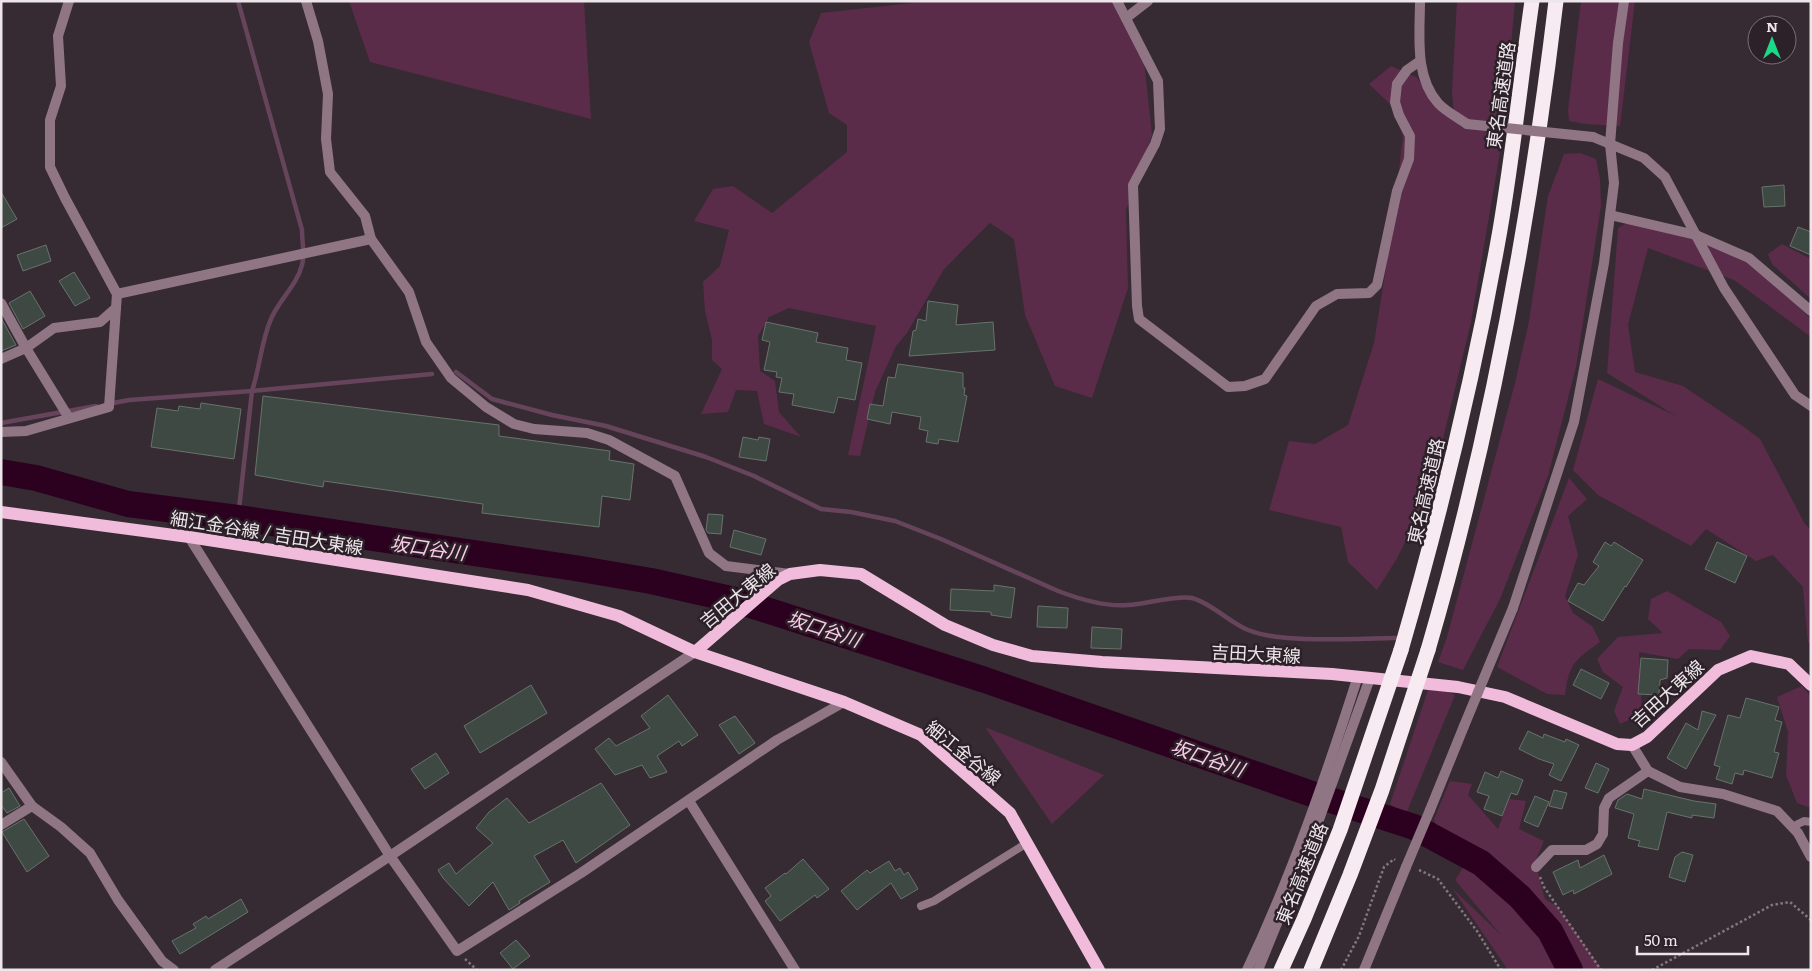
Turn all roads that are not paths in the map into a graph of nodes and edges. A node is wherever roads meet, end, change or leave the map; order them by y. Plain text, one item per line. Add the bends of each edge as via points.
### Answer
1 (69, 1) edge
2 (306, 1) edge
3 (1117, 1) edge
4 (1148, 1) edge
5 (1420, 1) edge
6 (1532, 1) edge
7 (1556, 1) edge
8 (1624, 1) edge
9 (1126, 18) junction
10 (1420, 61) junction
11 (1610, 144) junction
12 (1610, 214) junction
13 (1696, 235) junction
14 (372, 239) junction
15 (116, 294) junction
16 (1, 303) edge
17 (116, 308) junction
18 (1811, 311) edge
19 (26, 348) junction
20 (1, 359) edge
21 (1811, 406) edge
22 (69, 418) junction
23 (1, 432) edge
24 (1, 512) edge
25 (189, 537) junction
26 (790, 574) junction
27 (695, 652) junction
28 (1364, 677) junction
29 (1811, 685) edge
30 (844, 702) junction
31 (1632, 745) junction
32 (1, 762) edge
33 (1648, 771) junction
34 (689, 801) junction
35 (32, 806) junction
36 (1811, 822) edge
37 (1, 825) edge
38 (1792, 826) junction
39 (1311, 829) junction
40 (1027, 843) junction
41 (390, 856) junction
42 (1811, 858) edge
43 (1536, 867) road end
44 (920, 906) dead end
45 (174, 970) edge
46 (216, 970) edge
47 (795, 970) edge
48 (1099, 970) edge
49 (1247, 970) edge
50 (1258, 970) edge
51 (1281, 970) edge
52 (1311, 970) edge
53 (1364, 970) edge

1 - 15 street via 58,36 61,86 50,120 50,167
2 - 14 street via 328,94 326,139 330,172 365,216
3 - 9 street
4 - 9 street
5 - 10 street
6 - 51 highway, 東名高速道路, bridge via 1500,229 1472,373 1428,558 1401,650 1340,830
7 - 52 highway, bridge via 1530,197 1498,370 1446,589 1379,799
8 - 11 street
9 - 10 street via 1158,81 1160,129 1133,185 1139,319 1228,387 1245,386 1265,379 1316,306 1337,294 1368,293 1377,285 1397,191 1410,159 1410,136 1395,102 1397,84 1407,70
10 - 11 street, bridge via 1438,103 1467,124 1593,137
11 - 12 street via 1614,183
11 - 13 street via 1644,158 1665,177
12 - 13 street
12 - 53 street, bridge via 1574,422 1513,608
13 - 18 street via 1749,258
13 - 21 street via 1724,288 1789,387
14 - 15 street
14 - 26 street via 409,292 426,342 451,378 486,407 514,424 534,429 587,433 610,440 675,476 709,553 726,566
15 - 17 street
16 - 19 street
17 - 19 street via 100,322 54,328
17 - 22 street via 109,407
19 - 20 street
19 - 22 street
22 - 23 street via 26,431
24 - 25 main road, 細江金谷線 / 吉田大東線
25 - 27 main road, 細江金谷線 / 吉田大東線 via 528,590 619,616
25 - 41 street
26 - 27 main road, 吉田大東線 via 778,580
26 - 28 main road, 吉田大東線 via 820,570 861,574 945,625 993,645 1032,656
27 - 30 main road, 細江金谷線
27 - 41 street
28 - 31 main road, 吉田大東線 via 1458,687 1505,697 1617,744
28 - 39 street via 1335,748
28 - 39 street via 1337,771
29 - 31 main road, 吉田大東線 via 1789,664 1751,656 1718,670 1648,737
30 - 34 street via 777,740
30 - 40 main road, 細江金谷線 via 920,735 1010,813
31 - 33 street
32 - 35 street
33 - 38 street via 1680,787 1722,794 1778,811
33 - 43 street via 1609,798 1604,808 1603,834 1597,844 1586,850 1552,850
34 - 41 street via 457,950
34 - 47 street
35 - 37 street
35 - 45 street via 90,853 118,900 162,961
36 - 38 lane
38 - 42 street
39 - 49 street
39 - 50 street
40 - 44 lane via 934,902
40 - 48 main road, 細江金谷線
41 - 46 street

